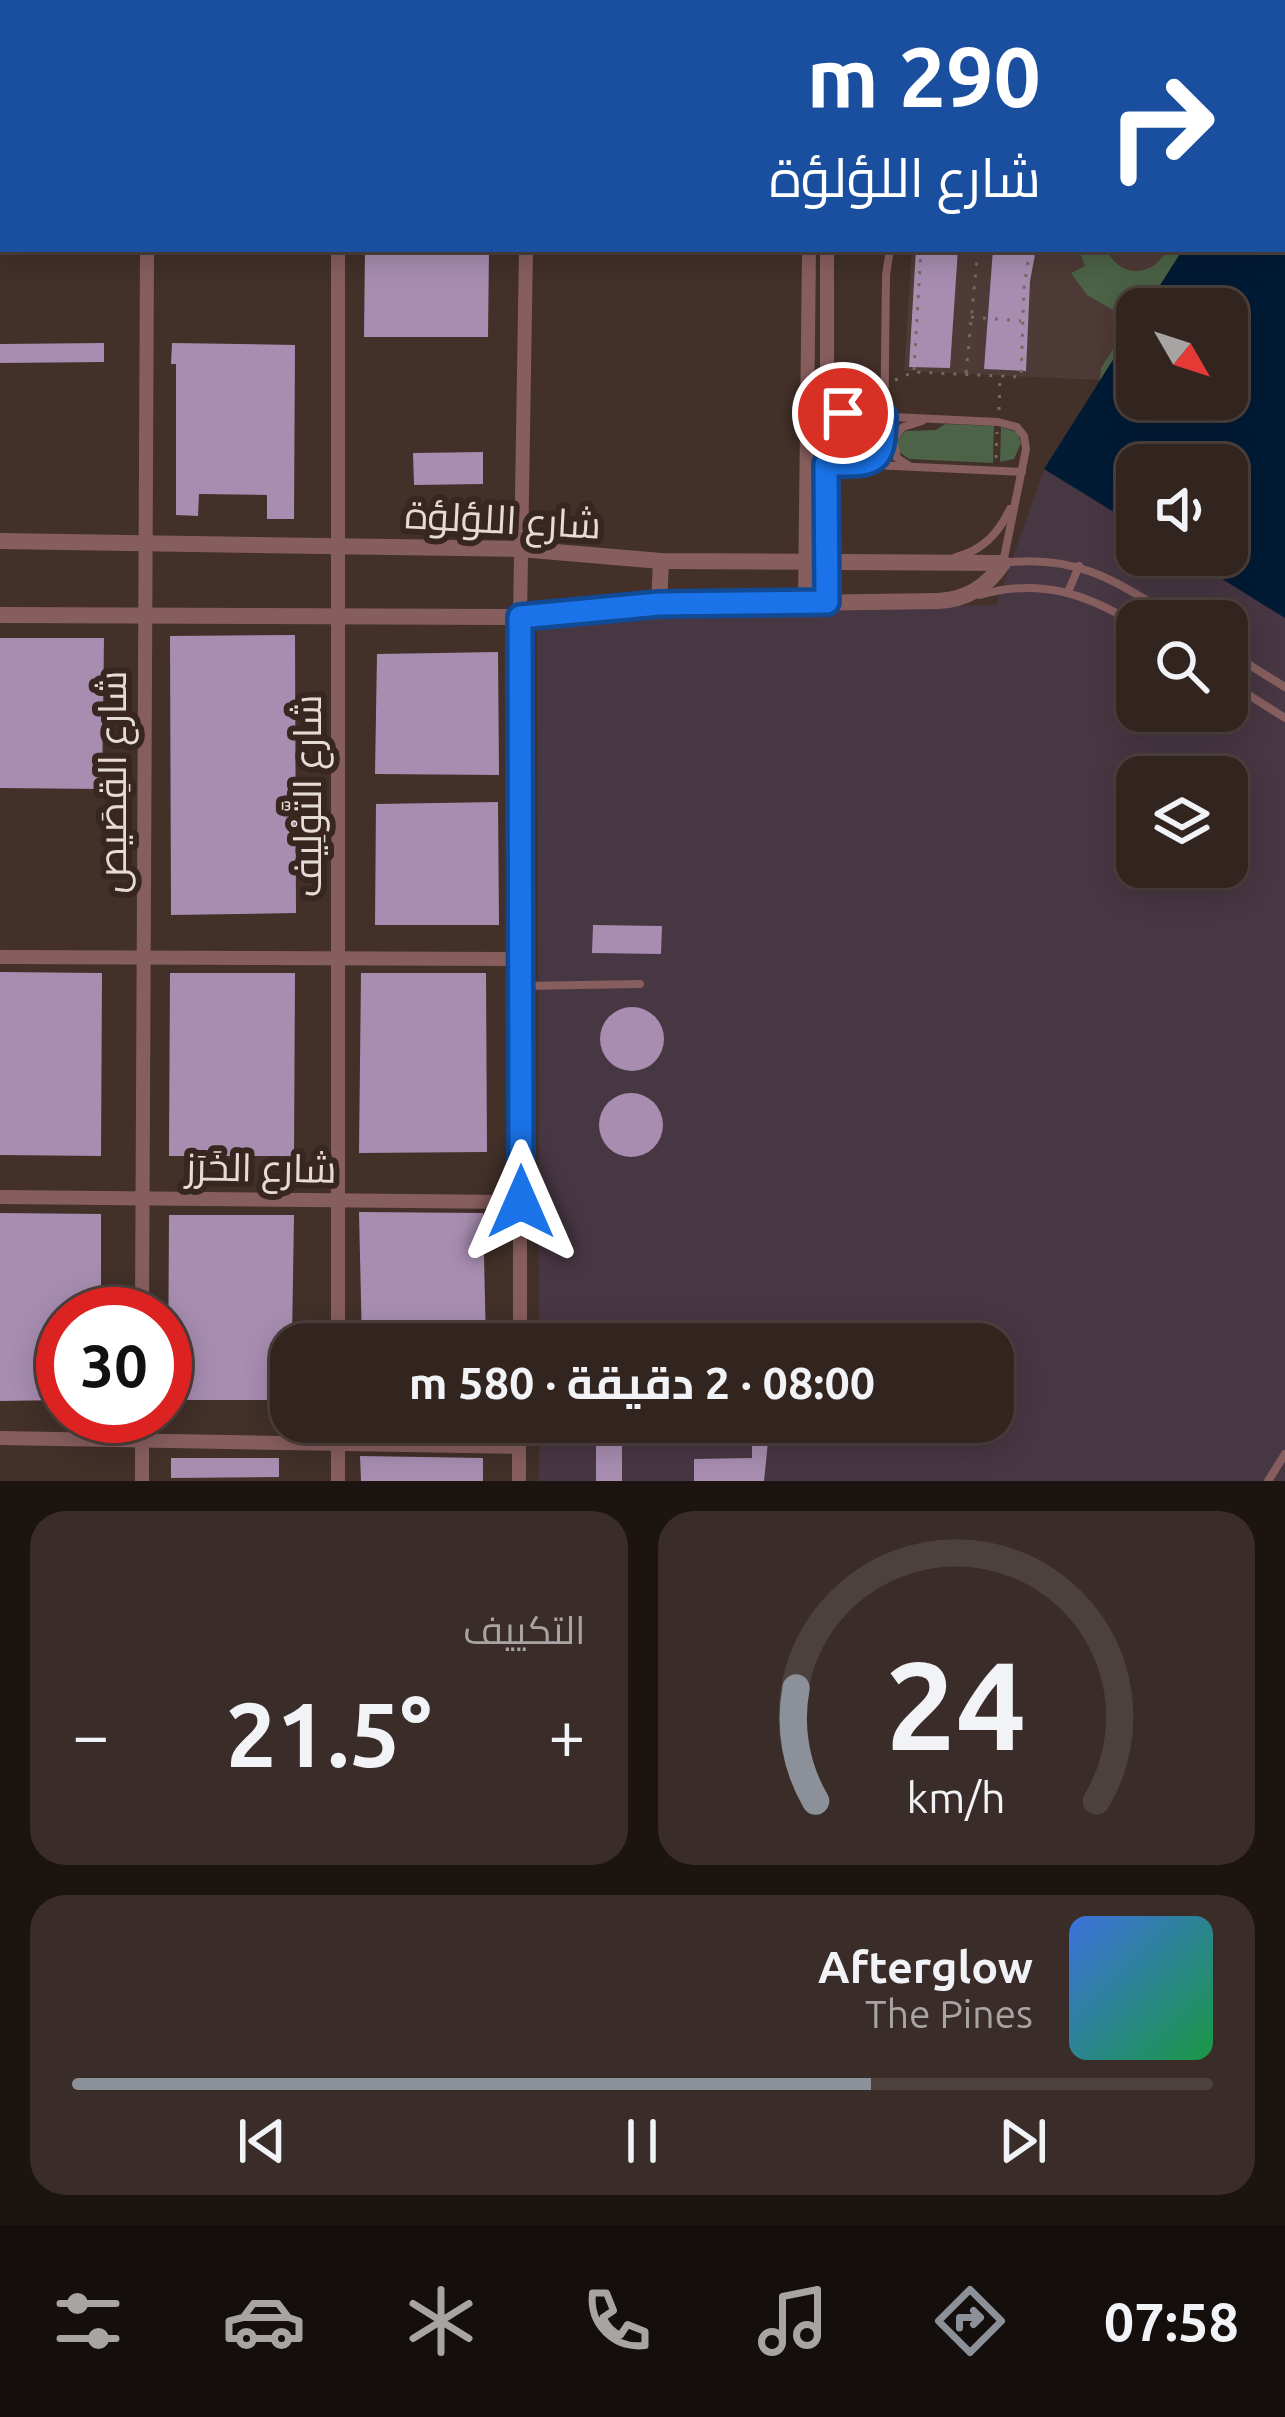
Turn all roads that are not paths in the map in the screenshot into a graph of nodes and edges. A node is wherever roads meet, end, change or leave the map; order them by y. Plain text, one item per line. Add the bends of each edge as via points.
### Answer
1 (147, 252) edge
2 (338, 252) edge
3 (526, 252) edge
4 (809, 252) edge
5 (827, 252) edge
6 (890, 252) edge
7 (827, 404) junction
8 (884, 416) junction
9 (935, 418) junction
10 (809, 462) junction
11 (826, 464) junction
12 (866, 464) junction
13 (908, 465) junction
14 (1022, 472) junction
15 (1015, 497) junction
16 (0, 542) edge
17 (145, 543) junction
18 (340, 545) junction
19 (520, 549) junction
20 (806, 560) junction
21 (827, 560) junction
22 (661, 561) junction
23 (943, 561) junction
24 (1003, 563) junction
25 (1079, 566) junction
26 (1068, 592) junction
27 (962, 600) junction
28 (1148, 600) edge
29 (805, 602) junction
30 (827, 602) junction
31 (659, 604) junction
32 (1116, 613) edge
33 (143, 614) junction
34 (0, 615) edge
35 (520, 617) junction
36 (340, 619) junction
37 (1248, 664) edge
38 (1285, 687) edge
39 (1248, 694) edge
40 (1285, 718) edge
41 (146, 956) junction
42 (0, 957) edge
43 (338, 957) junction
44 (521, 959) junction
45 (640, 984) dead end
46 (520, 986) junction
47 (0, 1197) edge
48 (142, 1198) junction
49 (338, 1200) junction
50 (521, 1202) junction
51 (142, 1287) edge
52 (338, 1323) edge
53 (520, 1323) edge
54 (0, 1438) edge
55 (36, 1439) edge
56 (192, 1442) edge
57 (142, 1443) edge
58 (519, 1443) edge
59 (338, 1444) junction
60 (519, 1447) junction
61 (1285, 1454) edge
62 (142, 1481) edge
63 (338, 1481) edge
64 (519, 1481) edge
65 (1268, 1481) edge

1 - 17 street, شارع القِصَيص
2 - 18 street, شارع التَّوْلِيف
3 - 19 street
4 - 10 street
5 - 7 street
6 - 8 lane
7 - 8 lane via 851,416
7 - 11 street
8 - 9 lane
8 - 12 lane via 882,452
9 - 13 lane via 895,435 895,454
9 - 14 lane via 1017,427 1025,442
10 - 11 lane
10 - 20 street
11 - 12 lane
11 - 21 street
12 - 13 lane
13 - 14 lane
14 - 15 lane
15 - 23 lane via 997,533
15 - 24 lane
16 - 17 street, شارع اللؤلؤة
17 - 18 street, شارع اللؤلؤة
17 - 33 street, شارع القِصَيص
18 - 19 street, شارع اللؤلؤة
18 - 36 street, شارع التَّوْلِيف
19 - 22 street, شارع اللؤلؤة
19 - 35 street
20 - 21 street, شارع اللؤلؤة
20 - 22 street, شارع اللؤلؤة
20 - 29 street
21 - 23 street, شارع اللؤلؤة
21 - 30 street
22 - 31 street
23 - 24 street, شارع اللؤلؤة
24 - 25 lane
24 - 27 street
25 - 26 lane
25 - 28 lane
26 - 27 lane via 1027,586
26 - 32 lane
27 - 30 street
29 - 30 street
29 - 31 street
31 - 35 street
33 - 34 street
33 - 36 street
33 - 41 street, شارع القِصَيص
35 - 36 street
35 - 44 street
36 - 43 street, شارع التَّوْلِيف
37 - 38 lane
39 - 40 lane
41 - 42 street
41 - 43 street
41 - 48 street, شارع القِصَيص
43 - 44 street
43 - 49 street, شارع التَّوْلِيف
44 - 46 street
45 - 46 lane
46 - 50 street
47 - 48 street, شارع الخَرَز
48 - 49 street, شارع الخَرَز
48 - 51 street, شارع القِصَيص
49 - 50 street, شارع الخَرَز
49 - 52 street, شارع التَّوْلِيف
50 - 53 street
54 - 55 street
56 - 59 street
57 - 62 street
58 - 60 street
59 - 60 street
59 - 63 street
60 - 64 street
61 - 65 lane

